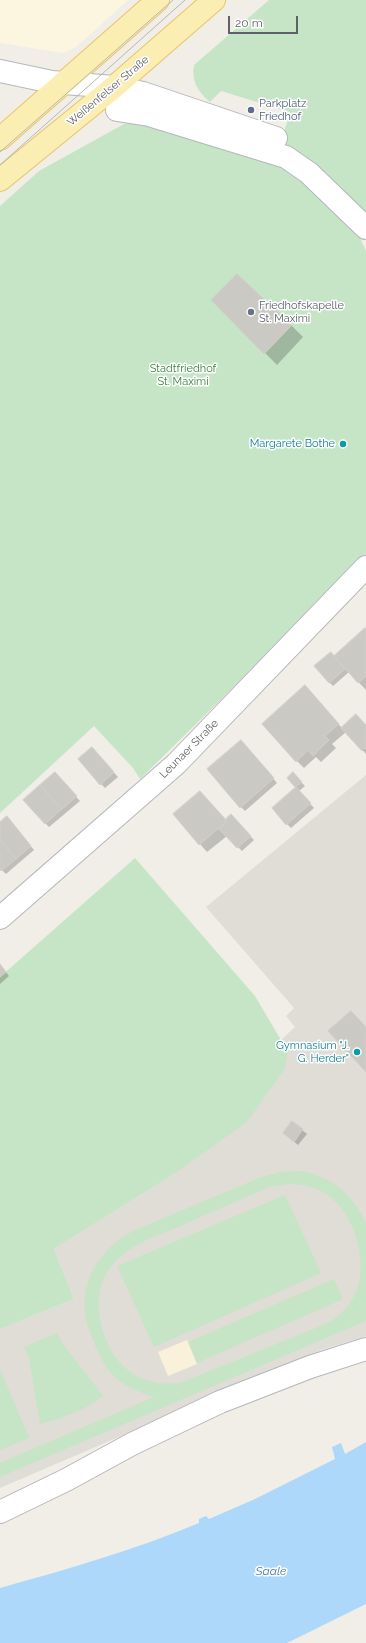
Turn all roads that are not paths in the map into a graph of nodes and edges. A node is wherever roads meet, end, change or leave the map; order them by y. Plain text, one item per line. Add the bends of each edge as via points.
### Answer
1 (158, 0) edge
2 (214, 0) edge
3 (0, 71) edge
4 (65, 83) junction
5 (114, 87) junction
6 (117, 110) dead end
7 (276, 138) dead end
8 (0, 139) edge
9 (0, 180) edge
10 (366, 228) edge
11 (366, 567) edge
12 (0, 918) edge
13 (366, 1349) edge
14 (0, 1512) edge

1 - 4 main road
2 - 5 main road, Weißenfelser Straße
3 - 4 street
4 - 5 street
4 - 8 main road
5 - 7 street via 143,93
5 - 9 main road, Weißenfelser Straße
6 - 10 street via 149,115 286,157 309,173
11 - 12 street, Leunaer Straße via 176,764
13 - 14 street via 310,1367 220,1402

